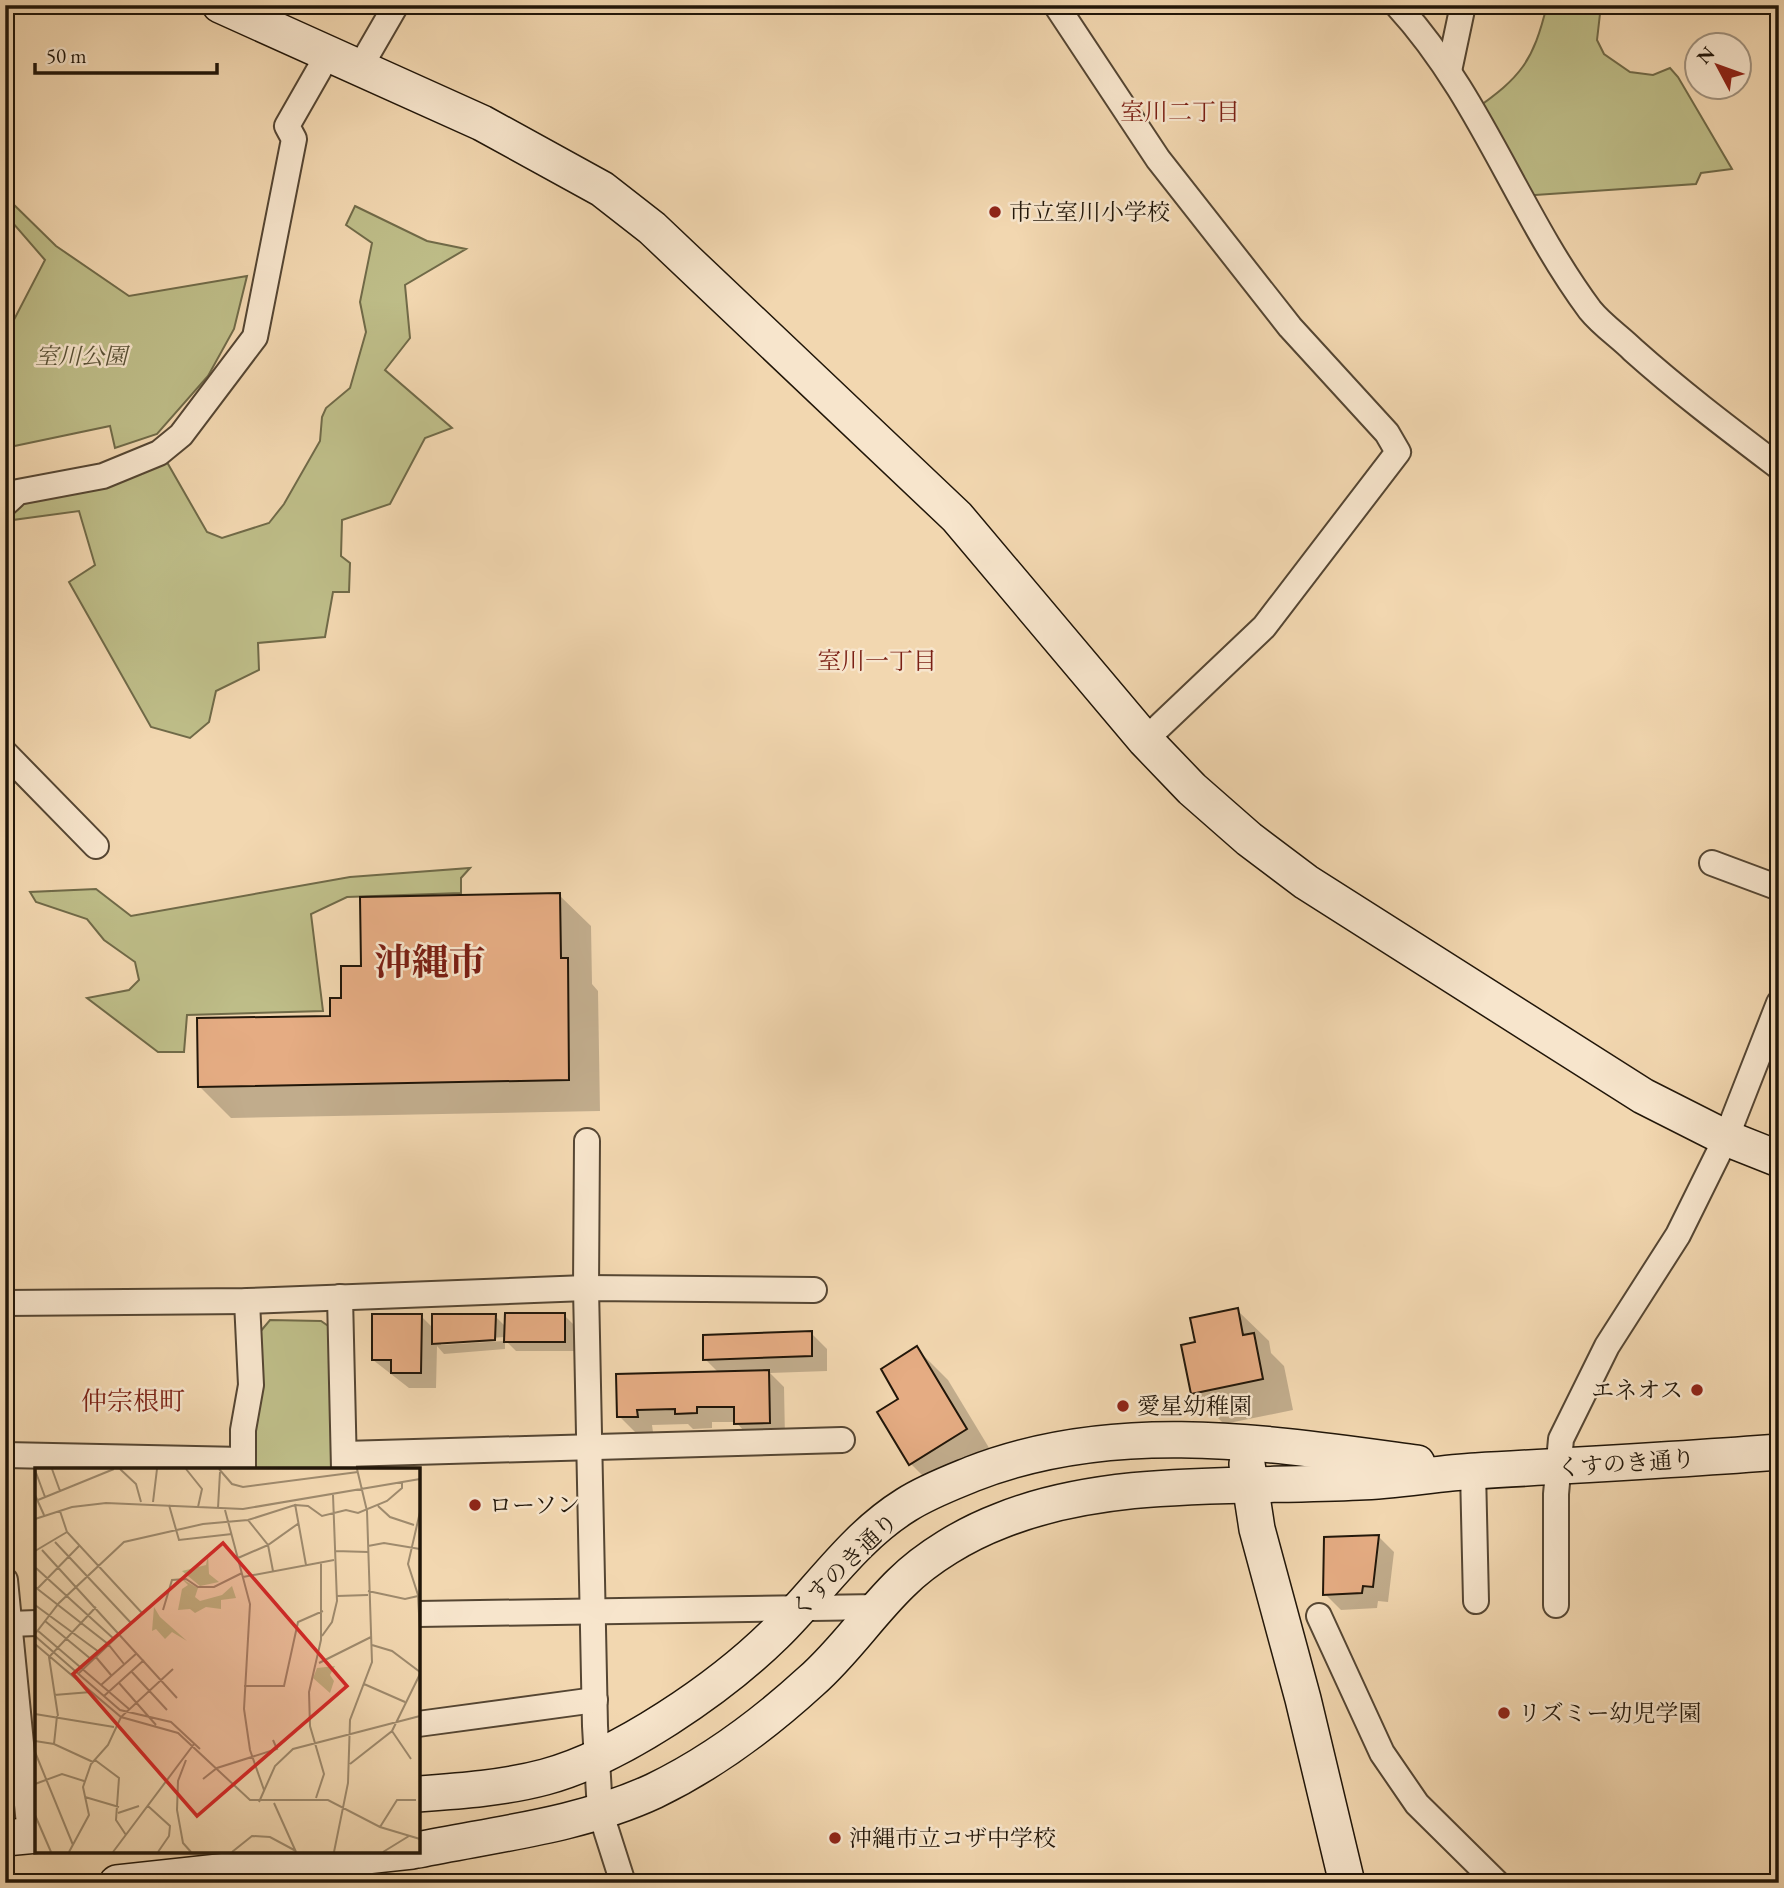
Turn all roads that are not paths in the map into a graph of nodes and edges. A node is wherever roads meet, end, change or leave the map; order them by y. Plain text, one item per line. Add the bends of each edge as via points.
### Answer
1 (220, 5) edge
2 (396, 5) edge
3 (1056, 5) edge
4 (1397, 5) edge
5 (1463, 5) edge
6 (327, 55) junction
7 (359, 69) junction
8 (1449, 71) junction
9 (1779, 467) edge
10 (5, 505) edge
11 (1145, 740) junction
12 (5, 753) edge
13 (96, 846) dead end
14 (1712, 863) dead end
15 (1779, 888) edge
16 (1779, 1003) edge
17 (1726, 1138) junction
18 (587, 1141) dead end
19 (1779, 1159) edge
20 (586, 1289) junction
21 (814, 1290) dead end
22 (340, 1297) junction
23 (247, 1301) junction
24 (5, 1303) edge
25 (842, 1440) dead end
26 (1245, 1442) junction
27 (590, 1447) junction
28 (1779, 1452) edge
29 (5, 1455) edge
30 (344, 1462) edge
31 (243, 1465) edge
32 (1558, 1468) junction
33 (1473, 1471) junction
34 (1249, 1486) junction
35 (5, 1580) edge
36 (1476, 1601) dead end
37 (1556, 1605) dead end
38 (879, 1607) junction
39 (796, 1608) junction
40 (594, 1613) junction
41 (420, 1614) edge
42 (1319, 1616) dead end
43 (9, 1623) junction
44 (35, 1623) edge
45 (10, 1668) edge
46 (595, 1700) junction
47 (420, 1724) edge
48 (598, 1758) junction
49 (23, 1773) edge
50 (420, 1794) edge
51 (600, 1811) junction
52 (24, 1836) edge
53 (420, 1850) edge
54 (391, 1853) edge
55 (236, 1868) edge
56 (117, 1883) edge
57 (622, 1883) edge
58 (1347, 1883) edge
59 (1497, 1883) edge

1 - 6 main road
2 - 7 street
3 - 11 street via 1158,159 1290,327 1388,433 1398,452 1264,627
4 - 8 street
5 - 8 street
6 - 7 main road
6 - 10 street via 287,126 294,139 255,337 181,435 159,453 103,476 18,492
7 - 11 main road via 543,154 601,189 652,228 957,517
8 - 9 street via 1592,312 1676,389
11 - 17 main road via 1211,805 1306,882 1643,1096
12 - 13 street
14 - 15 street
16 - 17 street
17 - 19 main road
17 - 32 street via 1678,1235 1607,1346 1561,1439
18 - 20 street
20 - 21 street
20 - 22 street
20 - 27 street
22 - 23 street
22 - 30 street
23 - 24 street
23 - 31 street via 251,1385
25 - 27 street
26 - 33 main road, くすのき通り
26 - 34 main road
26 - 39 main road, くすのき通り via 1104,1442 999,1464 905,1505
27 - 30 street
27 - 40 street
28 - 32 main road, くすのき通り
29 - 31 street
32 - 33 main road, くすのき通り
32 - 37 street
33 - 34 main road, くすのき通り via 1362,1482
33 - 36 street
34 - 38 main road, くすのき通り via 1145,1491 1070,1501 1000,1521 932,1558
34 - 58 main road
35 - 43 street
38 - 39 street
38 - 51 main road, くすのき通り via 849,1644 758,1727 653,1791
39 - 40 street
39 - 48 main road, くすのき通り via 777,1633 734,1670
40 - 41 street
40 - 46 street
42 - 59 street via 1382,1753 1417,1804
43 - 44 street
43 - 45 street
45 - 49 street
46 - 47 street
46 - 48 street
48 - 50 main road, くすのき通り via 547,1777
48 - 51 street
49 - 52 street
51 - 53 main road, くすのき通り
51 - 57 street
54 - 55 main road
55 - 56 main road

